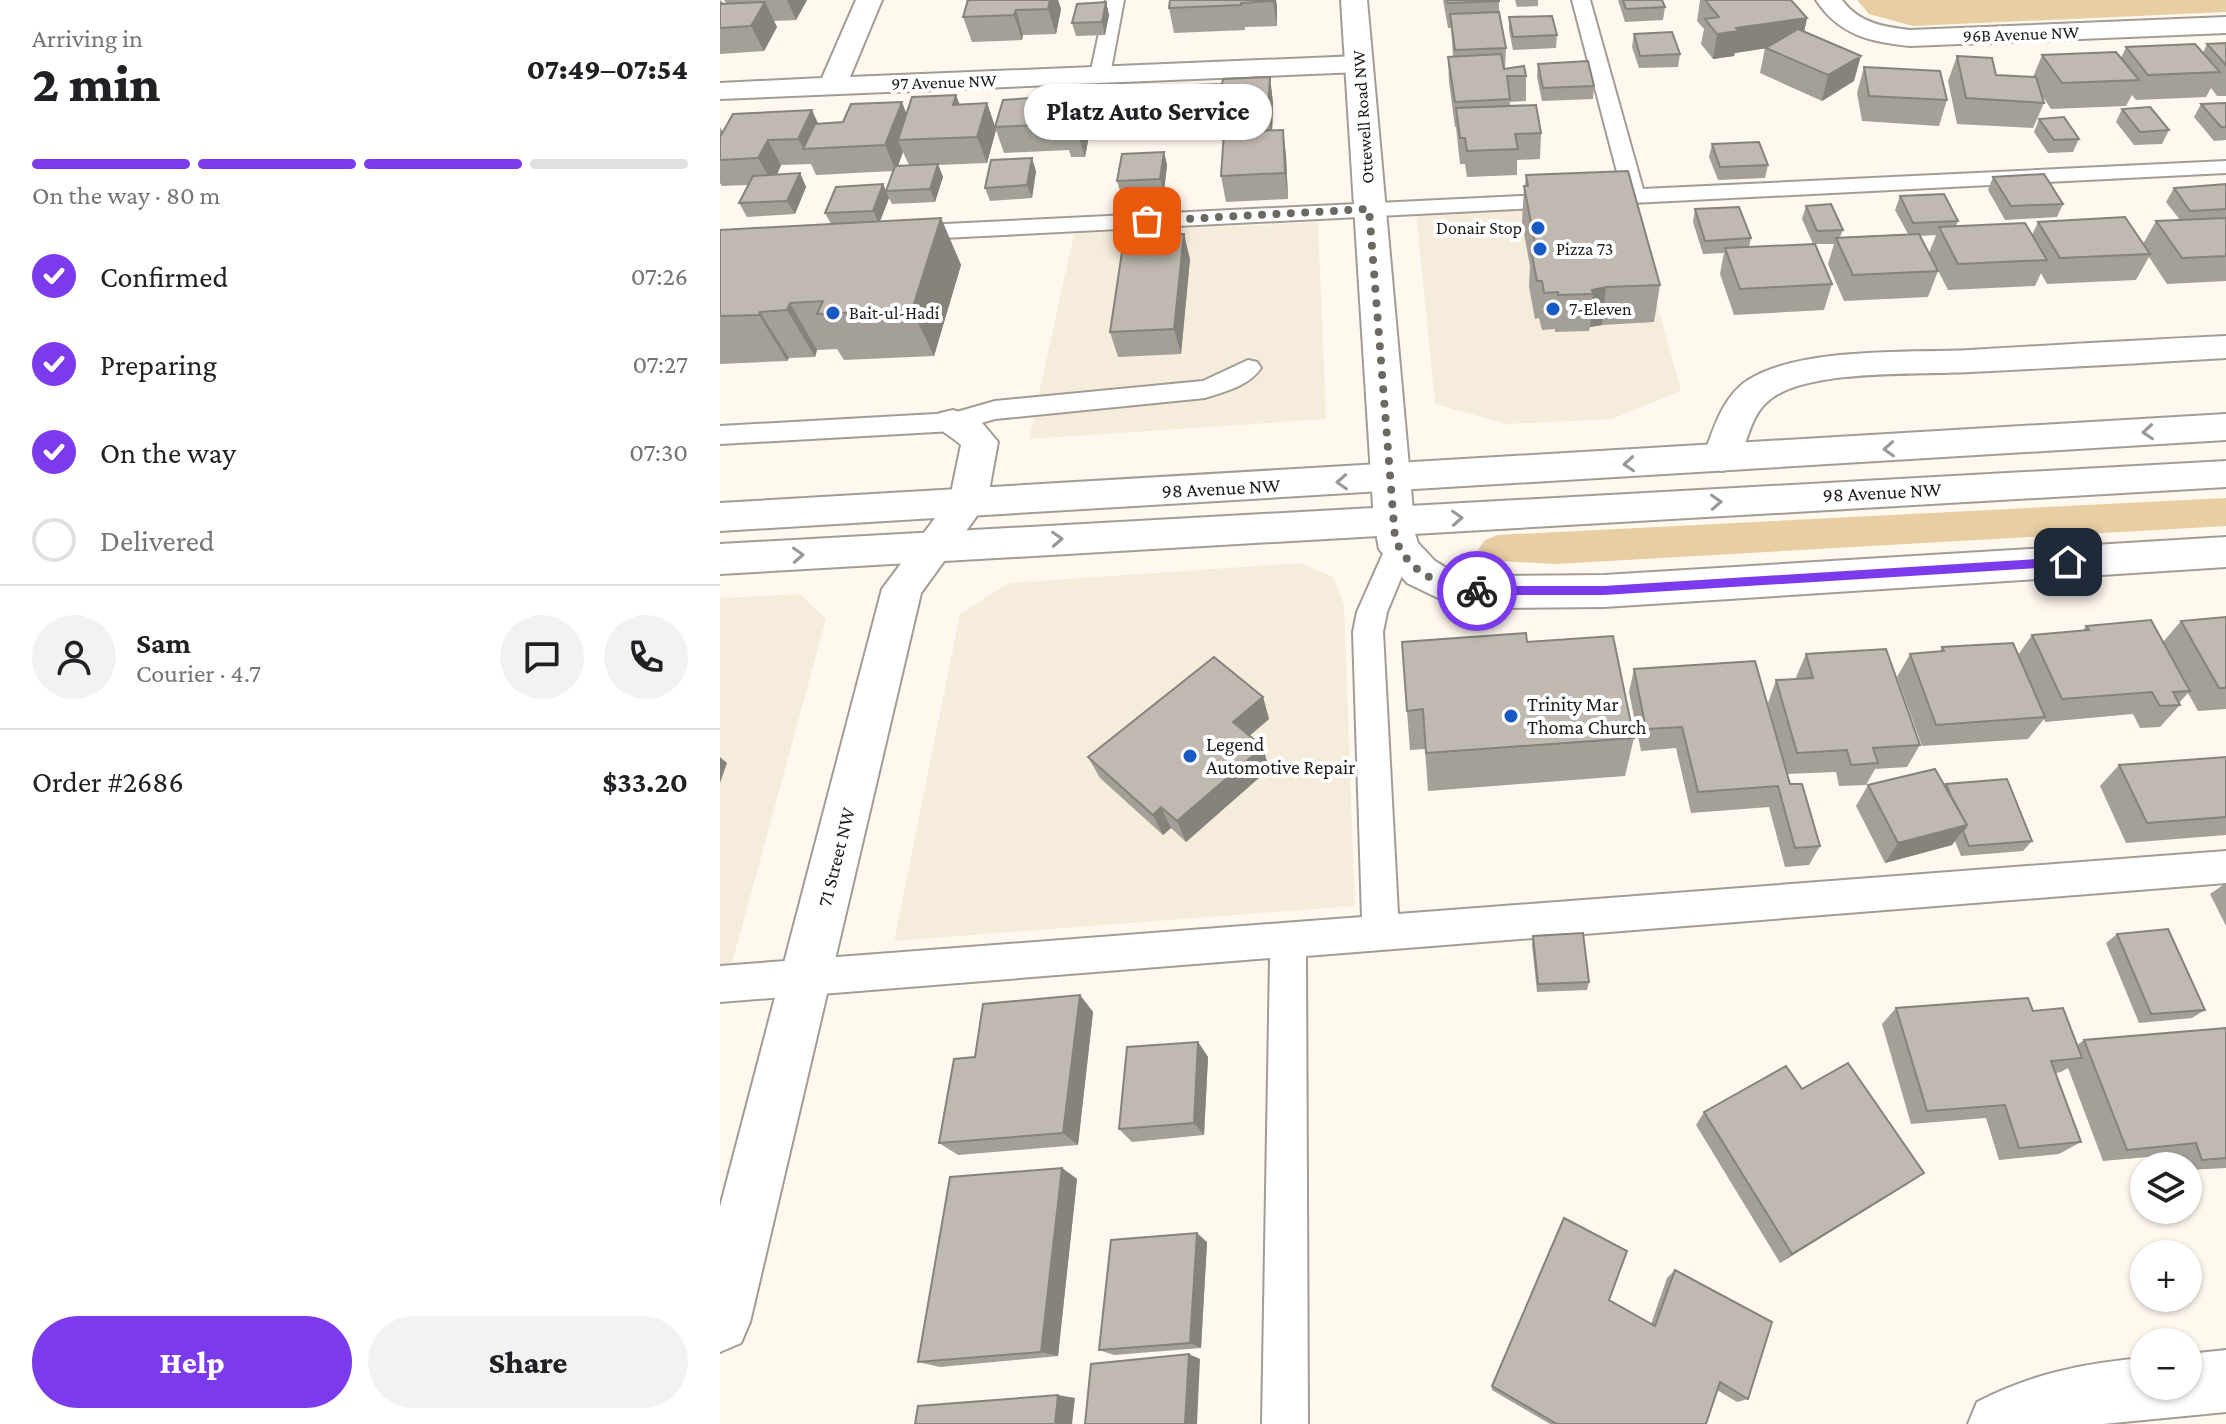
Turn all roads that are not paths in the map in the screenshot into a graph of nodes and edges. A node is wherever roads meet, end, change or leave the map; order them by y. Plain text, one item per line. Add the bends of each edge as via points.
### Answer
1 (869, 0) edge
2 (1115, 0) edge
3 (1354, 0) edge
4 (1581, 0) edge
5 (1829, 0) edge
6 (2226, 25) edge
7 (1359, 64) junction
8 (1100, 75) junction
9 (832, 87) junction
10 (720, 91) edge
11 (2226, 167) edge
12 (1634, 196) junction
13 (1369, 209) junction
14 (876, 234) edge
15 (2226, 347) edge
16 (1248, 368) dead end
17 (953, 422) junction
18 (2226, 427) edge
19 (720, 435) edge
20 (1722, 458) junction
21 (2226, 474) edge
22 (1389, 479) junction
23 (968, 502) junction
24 (720, 517) edge
25 (1396, 536) junction
26 (934, 545) junction
27 (2226, 552) edge
28 (720, 559) edge
29 (2226, 867) edge
30 (1381, 932) junction
31 (1288, 940) junction
32 (806, 977) junction
33 (720, 984) edge
34 (720, 1322) edge
35 (2226, 1381) edge
36 (2202, 1384) edge
37 (2130, 1391) edge
38 (1285, 1424) edge
39 (1999, 1424) edge

1 - 9 street
2 - 8 lane
3 - 7 street, Ottewell Road NW
4 - 12 lane
5 - 6 street, 96B Avenue NW via 1851,24 1910,38
7 - 8 street, 97 Avenue NW
7 - 13 street, Ottewell Road NW
8 - 9 street, 97 Avenue NW
9 - 10 street, 97 Avenue NW
11 - 12 lane
12 - 13 lane
13 - 14 lane
13 - 22 street, Ottewell Road NW
15 - 20 street via 1895,365 1792,376 1750,396 1736,414
16 - 17 lane via 1205,389 995,410
17 - 19 lane
17 - 23 street, 71 Street NW via 980,442
18 -> 20 street, 98 Avenue NW
20 -> 22 street, 98 Avenue NW
25 -> 21 street, 98 Avenue NW
22 -> 23 street, 98 Avenue NW
22 - 25 street, Ottewell Road NW
23 - 24 street, 98 Avenue NW
23 - 26 street, 71 Street NW
26 -> 25 street, 98 Avenue NW
25 - 27 street via 1421,572 1438,582 1486,592 1604,591
25 - 30 lane via 1368,632
28 -> 26 street, 98 Avenue NW
26 - 32 street, 71 Street NW via 902,589
29 - 30 lane
30 - 31 lane
31 - 32 lane
31 - 38 lane
32 - 33 lane
32 - 34 street, 71 Street NW
35 - 36 street
37 - 39 street via 2066,1398

